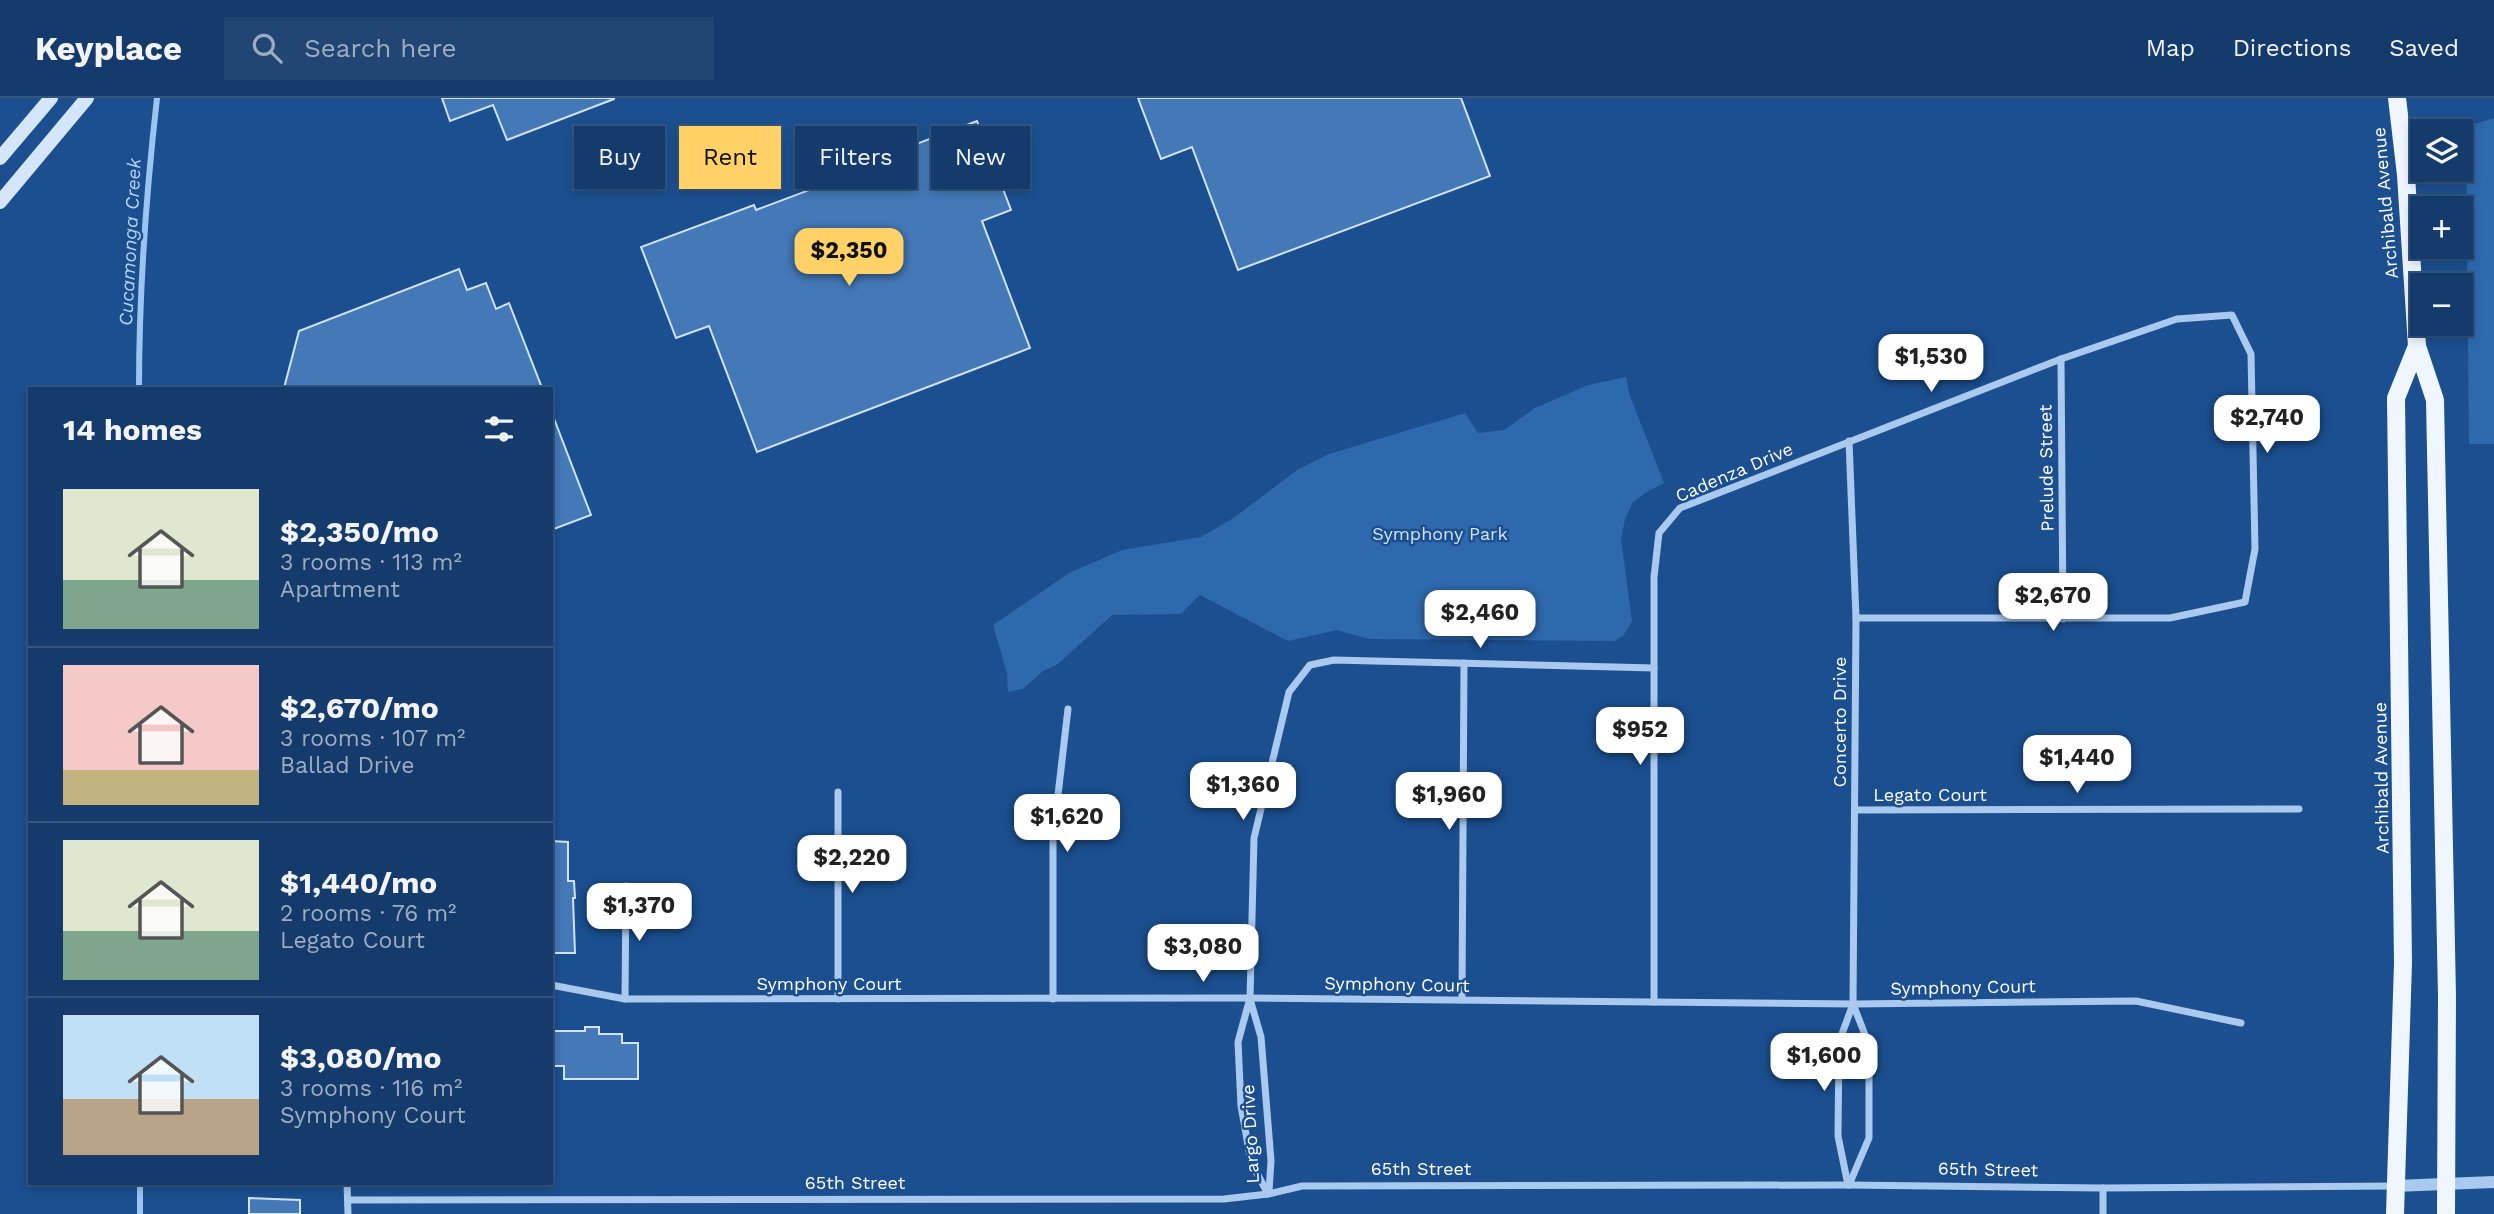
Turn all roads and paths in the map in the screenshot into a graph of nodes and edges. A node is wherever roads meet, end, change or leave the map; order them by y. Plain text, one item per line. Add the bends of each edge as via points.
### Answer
1 (51, 98) edge
2 (2397, 98) edge
3 (85, 101) edge
4 (0, 158) edge
5 (0, 202) edge
6 (2417, 346) junction
7 (2061, 359) junction
8 (1849, 441) junction
9 (1856, 618) junction
10 (2063, 619) junction
11 (1464, 663) junction
12 (1654, 668) junction
13 (1068, 709) dead end
14 (838, 792) dead end
15 (2299, 808) dead end
16 (1855, 810) junction
17 (626, 886) dead end
18 (553, 985) edge
19 (1250, 998) junction
20 (625, 999) junction
21 (838, 999) junction
22 (1054, 999) junction
23 (1462, 1000) junction
24 (1654, 1002) junction
25 (1853, 1004) junction
26 (2241, 1023) dead end
27 (2494, 1182) edge
28 (2446, 1184) junction
29 (347, 1185) edge
30 (1848, 1185) junction
31 (2395, 1186) junction
32 (2103, 1188) junction
33 (1268, 1194) junction
34 (348, 1200) junction
35 (348, 1214) edge
36 (2103, 1214) edge
37 (2395, 1214) edge
38 (2446, 1214) edge

1 - 4 main road
2 - 6 main road, Archibald Avenue
3 - 5 main road
6 - 28 main road, Archibald Avenue via 2435,400 2447,982
6 - 31 main road, Archibald Avenue via 2396,397 2403,963
7 - 8 street, Cadenza Drive
7 - 10 street, Prelude Street
7 - 10 street, Cadenza Drive via 2177,319 2232,314 2251,354 2255,549 2245,602 2170,618
8 - 9 street, Concerto Drive
8 - 12 street, Cadenza Drive via 1679,508 1658,533
9 - 10 street
9 - 16 street, Concerto Drive
11 - 12 street, Largo Drive
11 - 19 street, Largo Drive via 1334,660 1310,665 1289,692 1254,838
11 - 23 street
12 - 24 street, Cadenza Drive
13 - 22 street via 1054,838
14 - 21 street
15 - 16 street, Legato Court
16 - 25 street, Concerto Drive
17 - 20 street
18 - 20 street, Symphony Court
19 - 22 street, Symphony Court
19 - 23 street, Symphony Court
19 - 33 street, Largo Drive via 1261,1037
19 - 33 street, Largo Drive via 1238,1042 1241,1106 1251,1162
20 - 21 street, Symphony Court
21 - 22 street, Symphony Court
23 - 24 street, Symphony Court
24 - 25 street, Symphony Court
25 - 26 street, Symphony Court via 2136,1001
25 - 30 street, Concerto Drive via 1839,1042 1838,1136
25 - 30 street, Concerto Drive via 1869,1045 1868,1138
27 - 28 street, 65th Street
28 - 31 street, 65th Street
28 - 38 main road, Archibald Avenue
29 - 34 street
30 - 32 street, 65th Street
30 - 33 street, 65th Street via 1302,1186
31 - 32 street, 65th Street
31 - 37 main road, Archibald Avenue
32 - 36 street
33 - 34 street, 65th Street via 1224,1199
34 - 35 street

